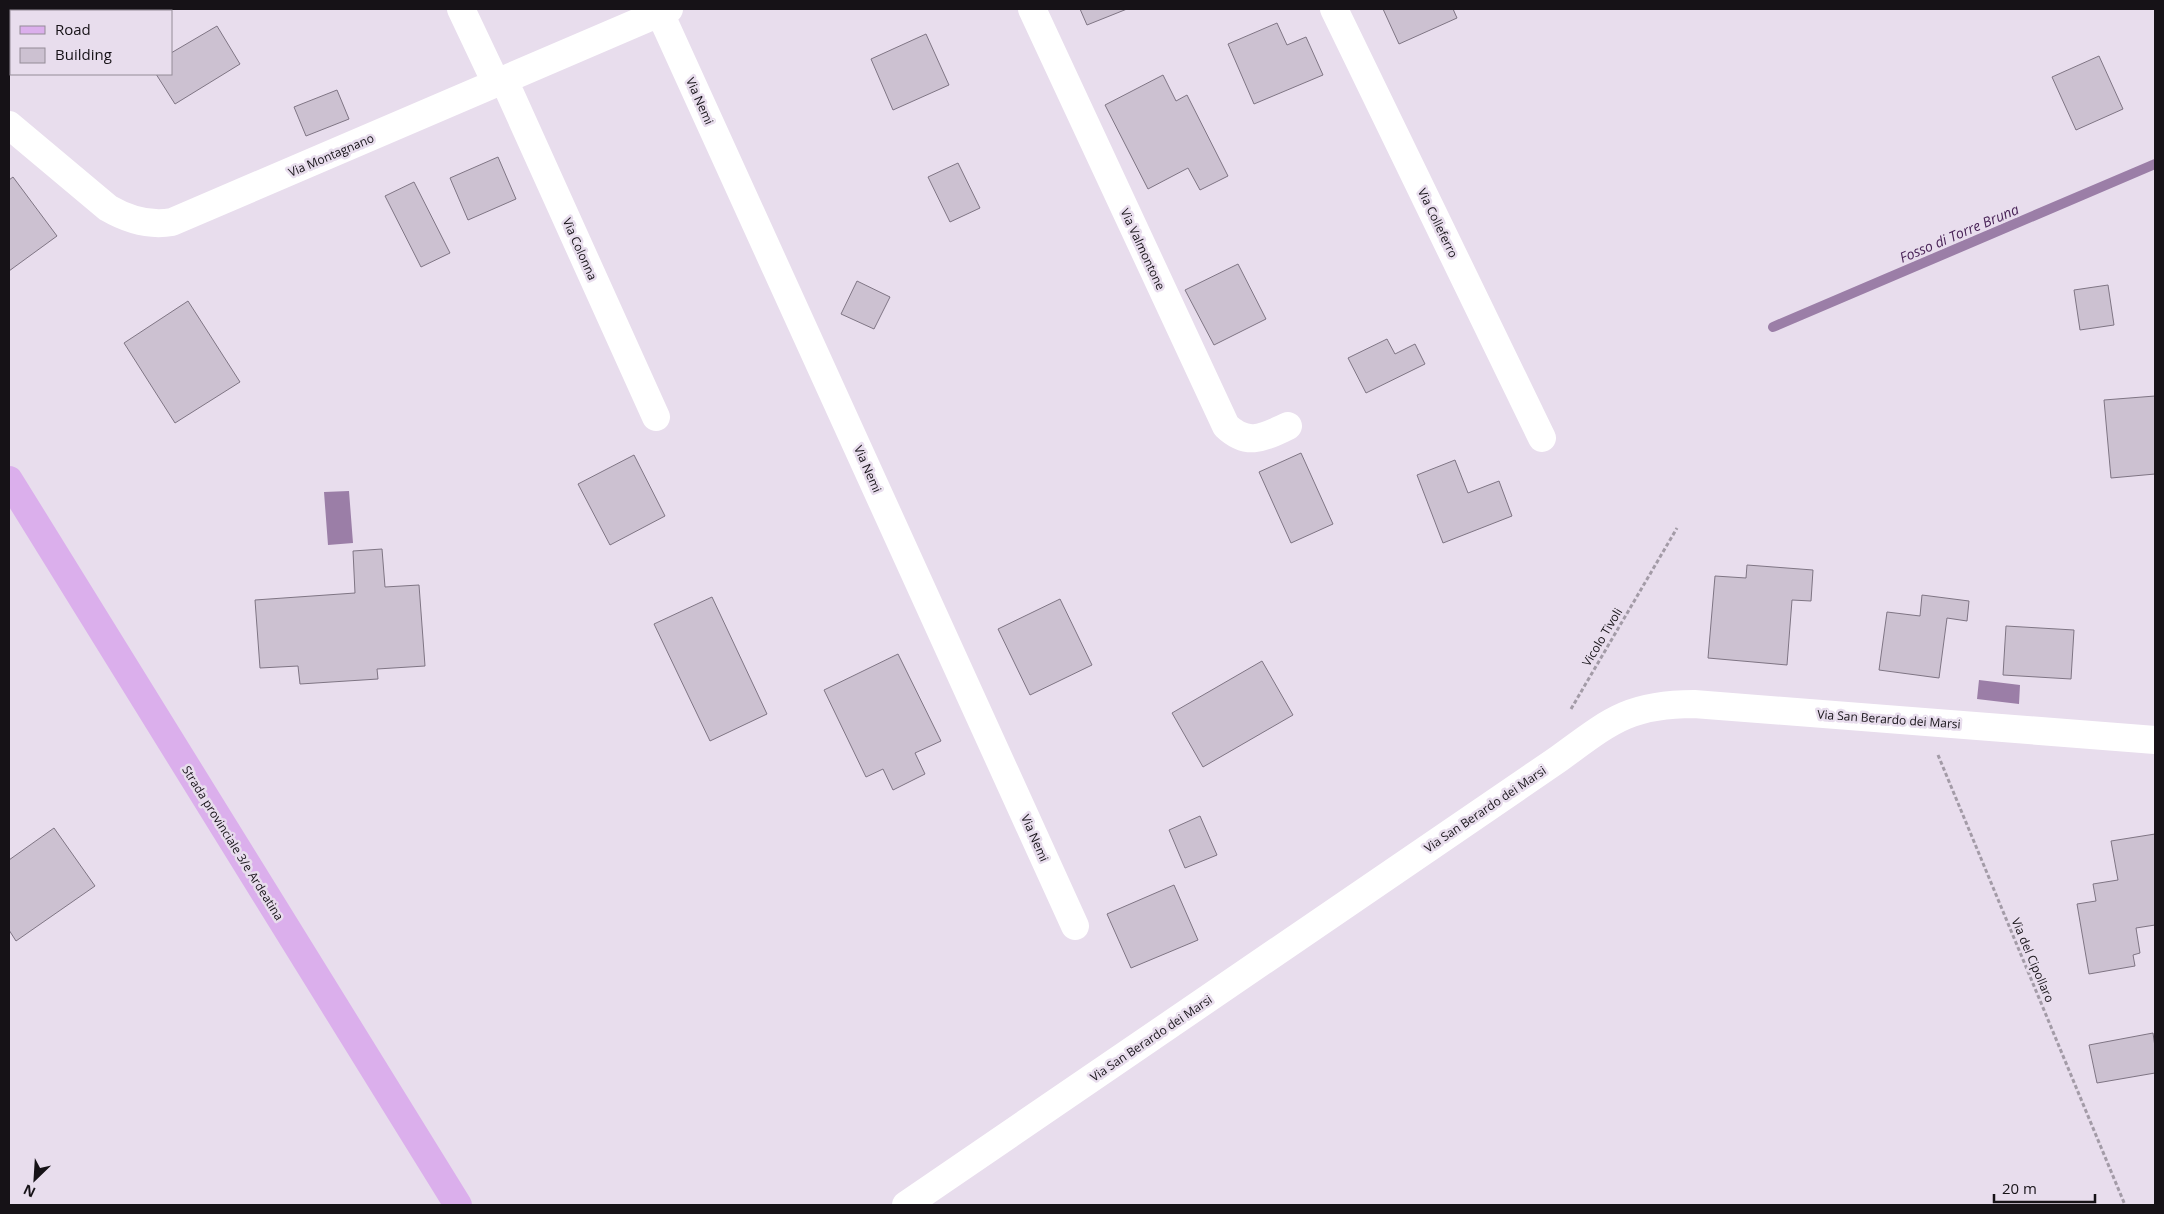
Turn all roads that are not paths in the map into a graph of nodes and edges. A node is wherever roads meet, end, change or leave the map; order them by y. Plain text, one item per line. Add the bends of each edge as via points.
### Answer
1 (461, 9) edge
2 (1032, 9) edge
3 (1334, 9) edge
4 (665, 11) edge
5 (500, 82) junction
6 (9, 125) edge
7 (656, 417) dead end
8 (1288, 426) dead end
9 (1542, 438) dead end
10 (9, 480) edge
11 (2155, 740) edge
12 (1075, 926) dead end
13 (458, 1205) edge
14 (906, 1205) edge

1 - 5 street, Via Colonna
2 - 8 street, Via Valmontone via 1226,426 1240,437 1256,439
3 - 9 street, Via Colleferro
4 - 5 street, Via Montagnano
4 - 12 street, Via Nemi
5 - 6 street, Via Montagnano via 190,216 166,223 142,221 108,208
5 - 7 street, Via Colonna
10 - 13 main road, Strada provinciale 3/e Ardeatina
11 - 14 street, Via San Berardo dei Marsi via 1694,704 1646,708 1616,718

